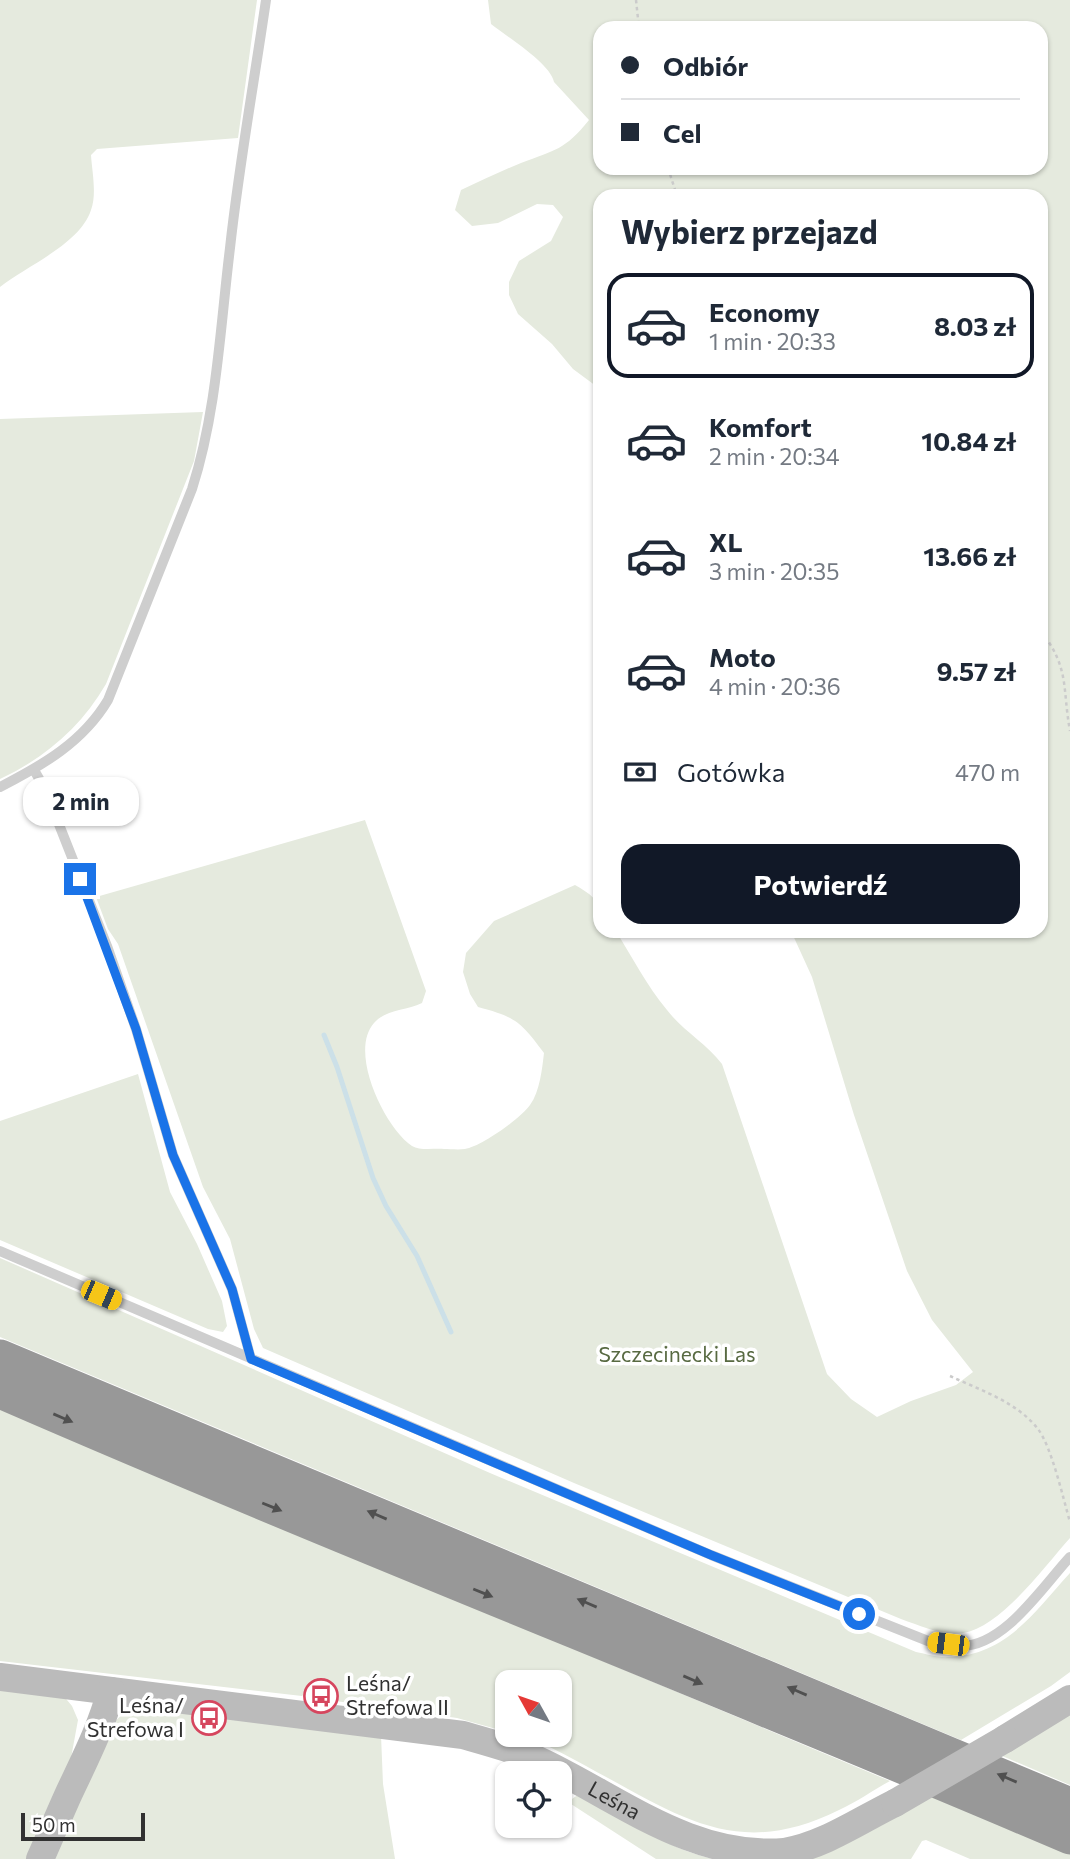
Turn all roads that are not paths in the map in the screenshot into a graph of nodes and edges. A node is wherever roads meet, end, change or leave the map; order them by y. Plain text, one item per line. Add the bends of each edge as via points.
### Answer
1 (266, 0) edge
2 (34, 770) junction
3 (0, 787) edge
4 (0, 1251) edge
5 (0, 1357) edge
6 (251, 1359) junction
7 (0, 1391) edge
8 (1070, 1557) edge
9 (0, 1677) edge
10 (104, 1690) junction
11 (1070, 1699) edge
12 (1070, 1805) edge
13 (1070, 1837) edge
14 (40, 1859) edge

1 - 2 lane via 200,463 108,700 87,730
2 - 3 lane
2 - 6 lane via 107,946 173,1155 232,1289
4 - 6 lane
12 -> 5 highway
6 - 8 lane via 711,1555 933,1643 963,1646 989,1639 1010,1624
7 -> 13 highway via 216,1485
9 - 10 street, Leśna
10 - 11 street, Leśna, bridge via 463,1735 535,1759 693,1843 760,1853 814,1844
10 - 14 street via 69,1794

